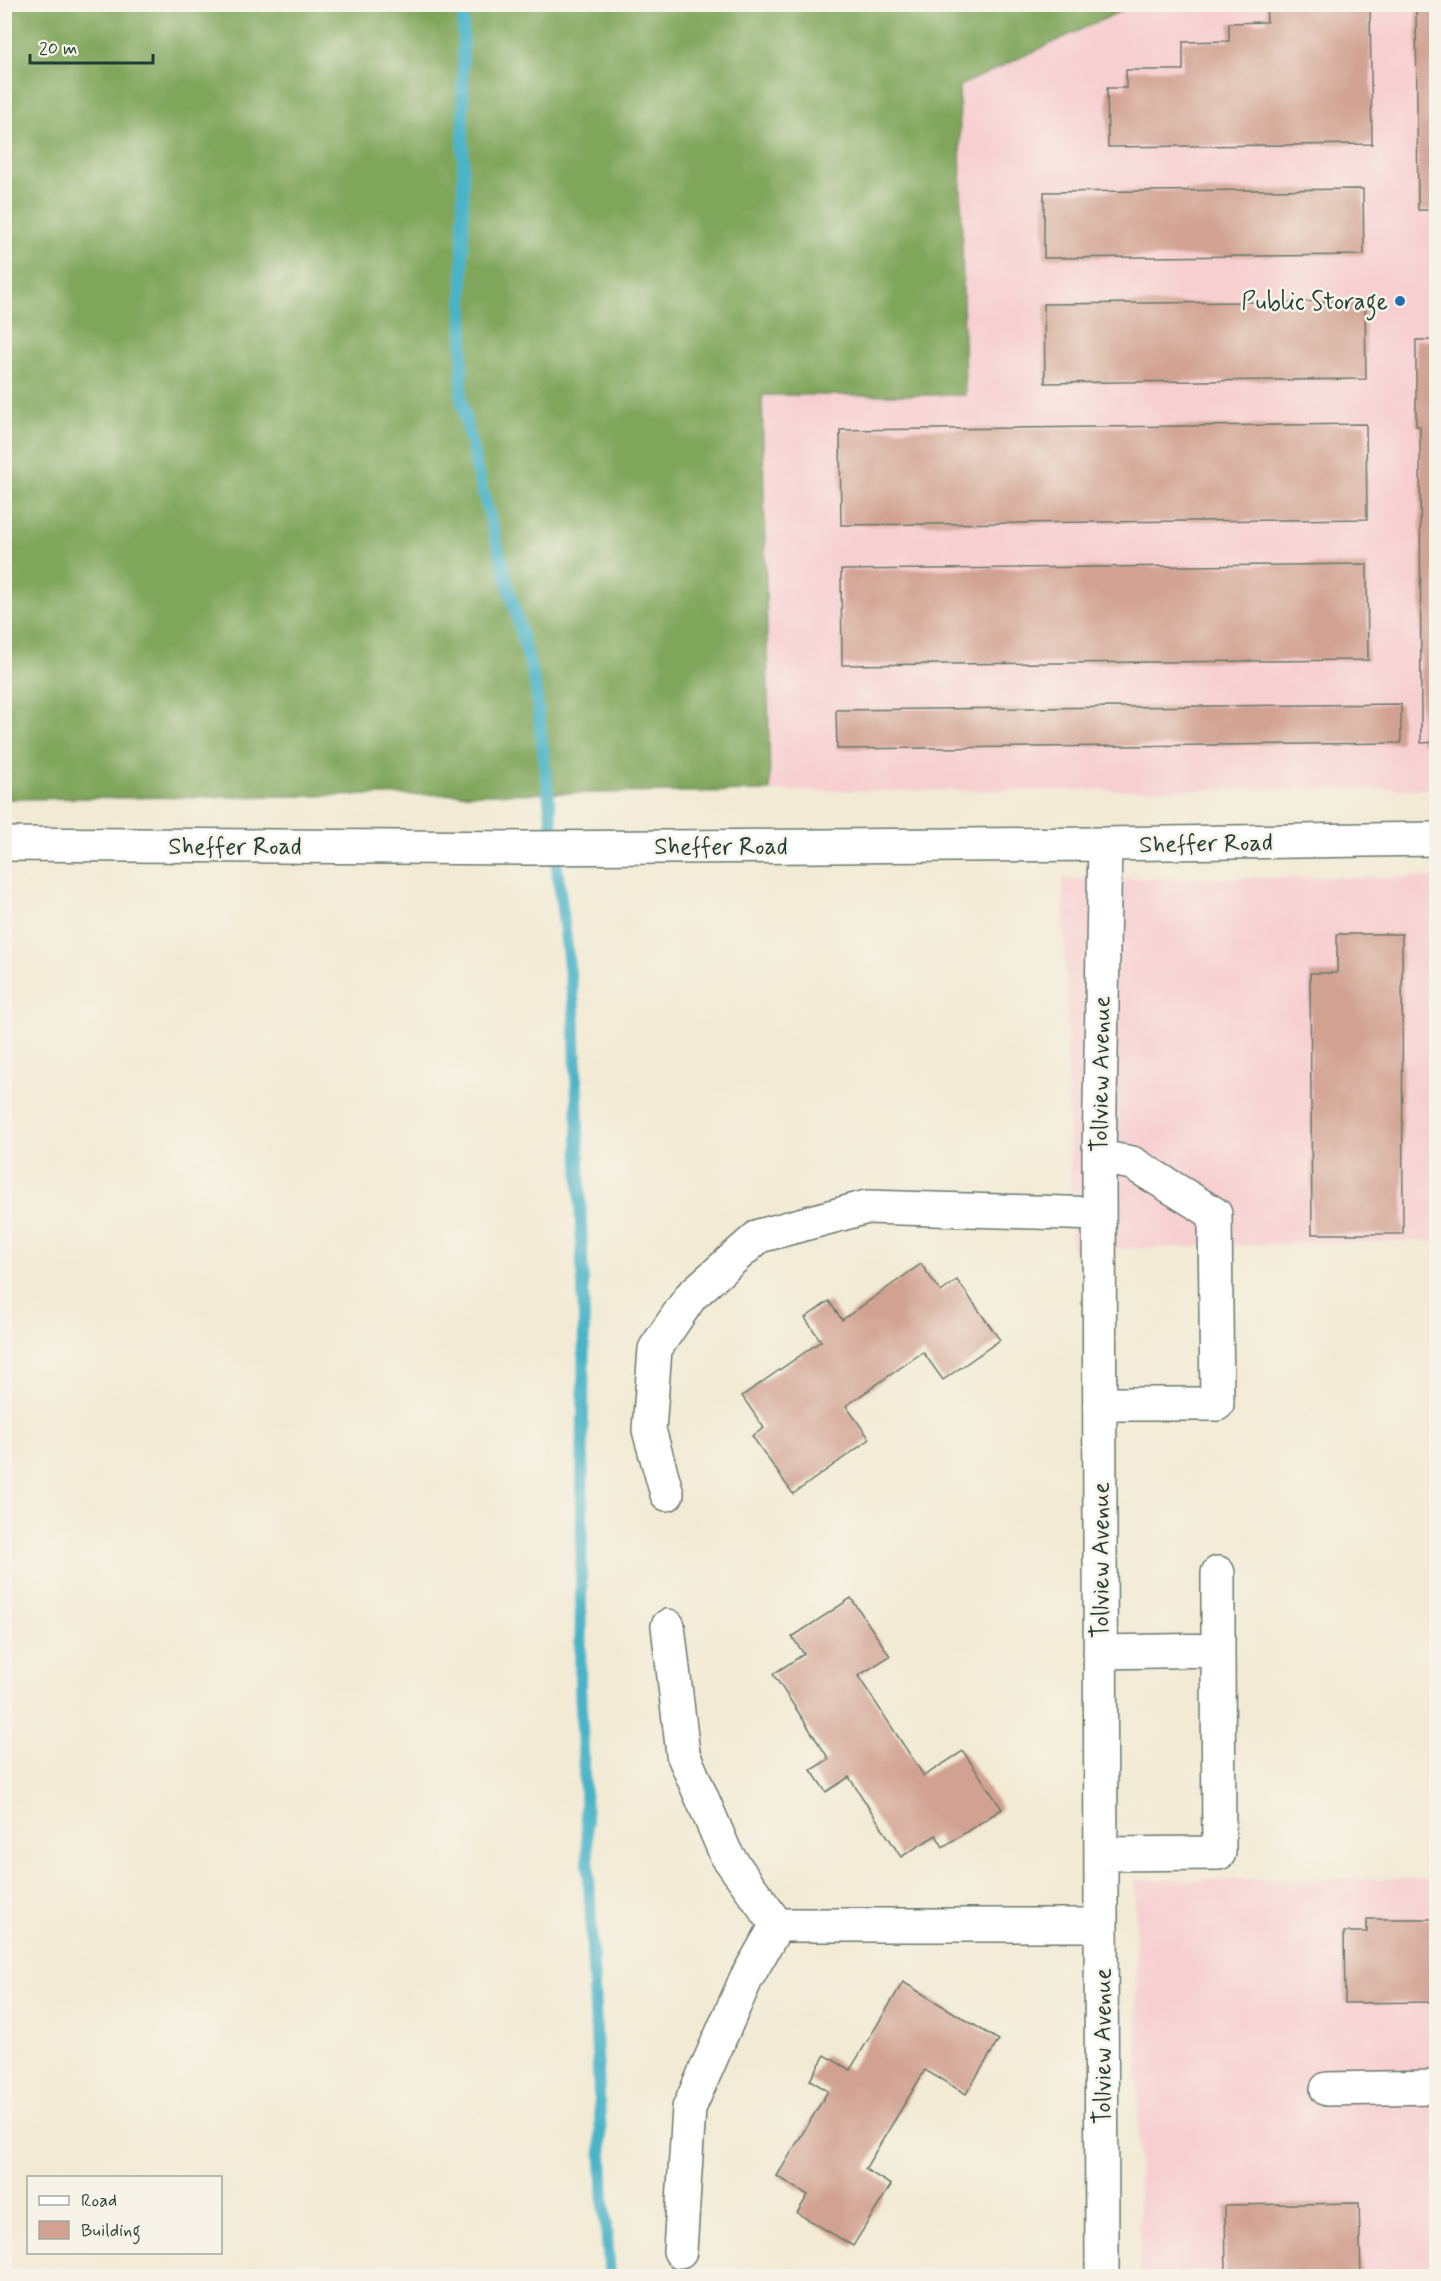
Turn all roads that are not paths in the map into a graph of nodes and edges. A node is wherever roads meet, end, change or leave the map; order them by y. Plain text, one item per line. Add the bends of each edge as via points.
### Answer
1 (1437, 839) edge
2 (4, 844) edge
3 (1105, 844) junction
4 (1099, 1157) junction
5 (1099, 1214) junction
6 (1100, 1404) junction
7 (667, 1494) dead end
8 (1218, 1573) dead end
9 (668, 1626) dead end
10 (1218, 1650) junction
11 (1100, 1652) junction
12 (1101, 1854) junction
13 (777, 1925) junction
14 (1101, 1925) junction
15 (1437, 2087) edge
16 (1327, 2089) dead end
17 (680, 2251) dead end
18 (1102, 2277) edge

1 - 3 street, Sheffer Road
2 - 3 street, Sheffer Road via 523,848
3 - 4 street, Tollview Avenue
4 - 5 street, Tollview Avenue
4 - 6 street via 1132,1162 1215,1214 1217,1404
5 - 6 street, Tollview Avenue
5 - 7 street via 867,1207 759,1236 691,1296 655,1349 649,1430
6 - 11 street, Tollview Avenue
8 - 10 street
9 - 13 street via 683,1754 726,1854
10 - 11 street
10 - 12 street via 1219,1853
11 - 12 street, Tollview Avenue
12 - 14 street, Tollview Avenue
13 - 14 street
13 - 17 street via 746,1979 689,2108
14 - 18 street, Tollview Avenue
15 - 16 street

